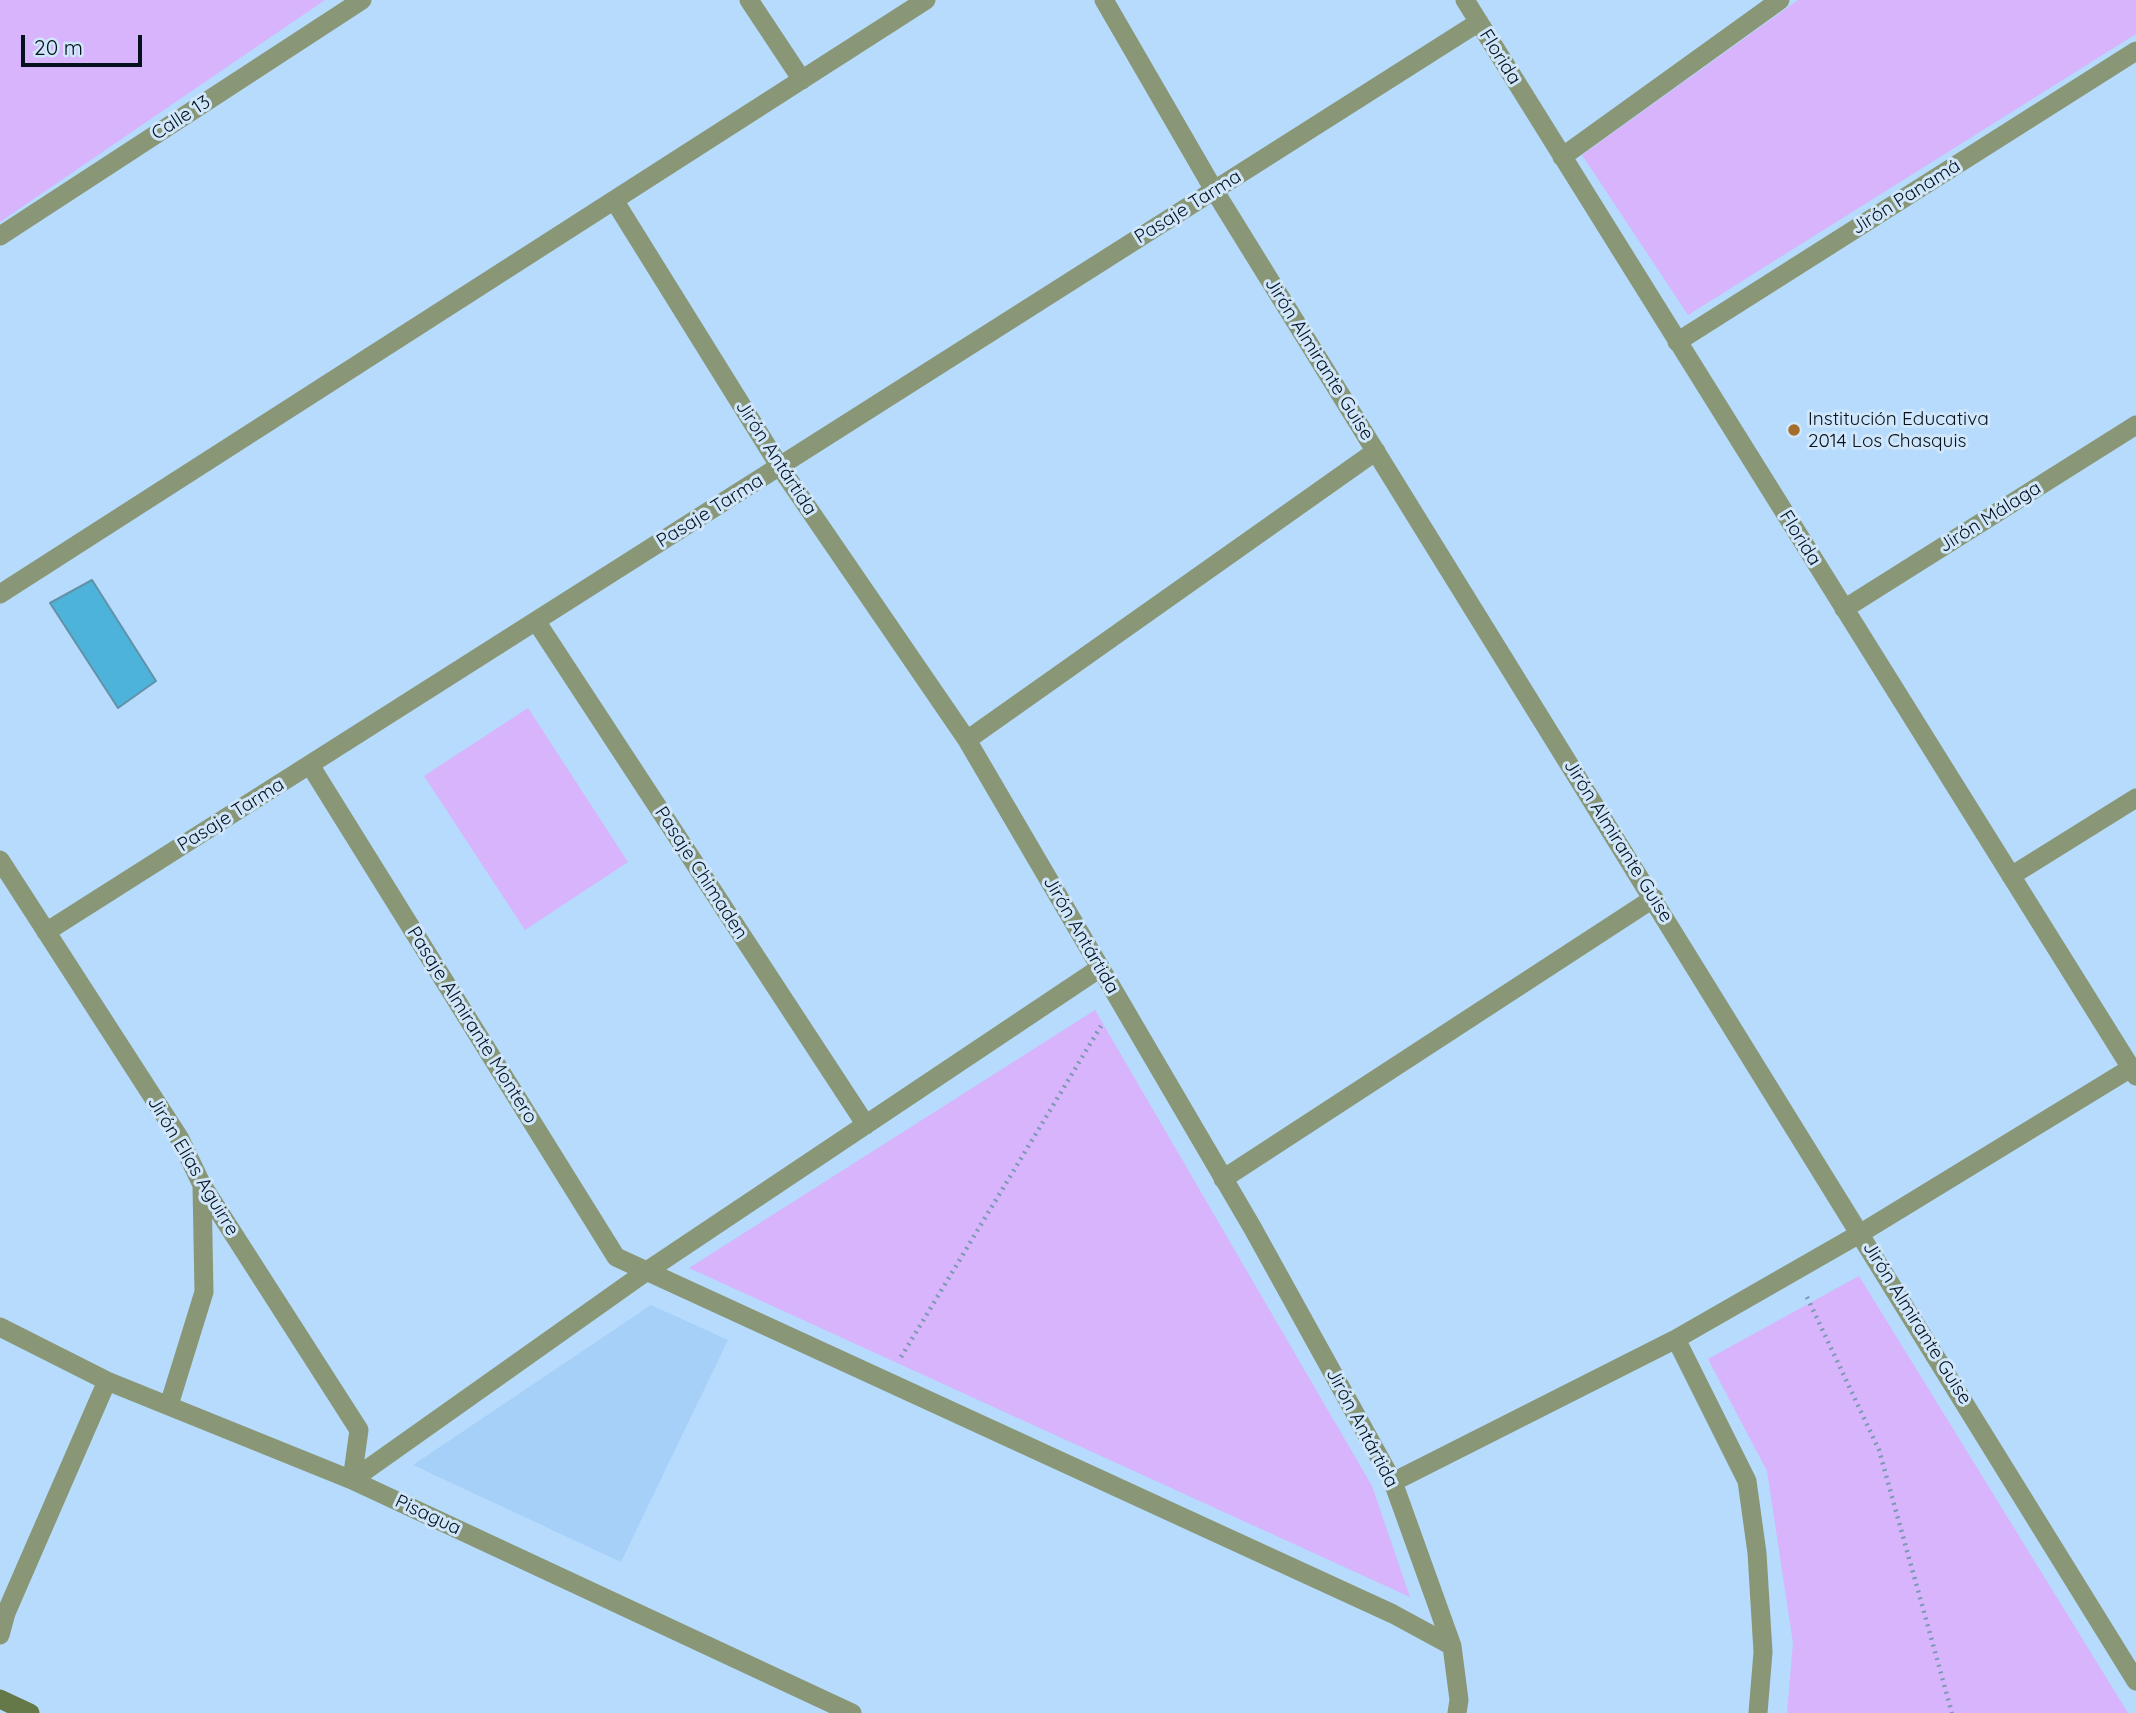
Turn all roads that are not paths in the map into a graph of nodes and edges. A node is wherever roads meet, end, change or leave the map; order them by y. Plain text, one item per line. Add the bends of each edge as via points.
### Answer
1 (362, 0) edge
2 (749, 0) edge
3 (926, 0) edge
4 (1104, 0) edge
5 (1465, 0) edge
6 (1780, 0) edge
7 (1479, 22) junction
8 (2136, 51) edge
9 (802, 80) junction
10 (1562, 157) junction
11 (1214, 190) junction
12 (614, 200) junction
13 (0, 236) edge
14 (1677, 342) junction
15 (2136, 425) edge
16 (1376, 451) junction
17 (780, 467) junction
18 (0, 594) edge
19 (1844, 609) junction
20 (536, 621) junction
21 (967, 740) junction
22 (310, 765) junction
23 (2136, 798) edge
24 (0, 860) edge
25 (2011, 876) junction
26 (1654, 898) junction
27 (46, 932) junction
28 (1100, 968) junction
29 (2134, 1072) edge
30 (866, 1125) junction
31 (1223, 1179) junction
32 (202, 1185) junction
33 (1861, 1233) junction
34 (647, 1272) junction
35 (0, 1327) edge
36 (1676, 1339) junction
37 (107, 1381) junction
38 (169, 1405) junction
39 (352, 1480) junction
40 (1393, 1482) junction
41 (0, 1635) edge
42 (1452, 1646) junction
43 (2136, 1681) edge
44 (0, 1699) edge
45 (30, 1713) edge
46 (852, 1713) edge
47 (1457, 1713) edge
48 (1758, 1713) edge

1 - 13 street, Calle 13
2 - 9 street
3 - 9 street
4 - 11 street, Jirón Almirante Guise
5 - 7 street, Florida
6 - 10 street
7 - 10 street, Florida
7 - 11 street, Pasaje Tarma
8 - 14 street, Jirón Panamá
9 - 12 street
10 - 14 street, Florida
11 - 16 street, Jirón Almirante Guise
11 - 17 street, Pasaje Tarma
12 - 17 street, Jirón Antártida
12 - 18 street
14 - 19 street, Florida
15 - 19 street, Jirón Málaga
16 - 21 street
16 - 26 street, Jirón Almirante Guise
17 - 20 street, Pasaje Tarma
17 - 21 street, Jirón Antártida
19 - 25 street, Florida
20 - 22 street, Pasaje Tarma
20 - 30 street, Pasaje Chimaden
21 - 28 street, Jirón Antártida
22 - 27 street, Pasaje Tarma
22 - 34 street, Pasaje Almirante Montero via 616,1257
23 - 25 street
24 - 27 street, Jirón Elías Aguirre
25 - 29 street, Florida
26 - 31 street
26 - 33 street, Jirón Almirante Guise
27 - 32 street, Jirón Elías Aguirre via 180,1139
28 - 30 street
28 - 31 street, Jirón Antártida
29 - 33 street
30 - 34 street
31 - 40 street, Jirón Antártida
32 - 38 street via 204,1292
32 - 39 street, Jirón Elías Aguirre via 359,1430
33 - 36 street
33 - 43 street, Jirón Almirante Guise
34 - 39 street
34 - 42 street, Pasaje Almirante Montero via 1394,1614
35 - 37 street, Pisagua
36 - 40 street
36 - 48 street via 1747,1480 1763,1652
37 - 38 street, Pisagua
37 - 41 street
38 - 39 street, Pisagua
39 - 46 street, Pisagua
40 - 42 street, Jirón Antártida
42 - 47 street, Jirón Antártida via 1460,1700
44 - 45 main road

